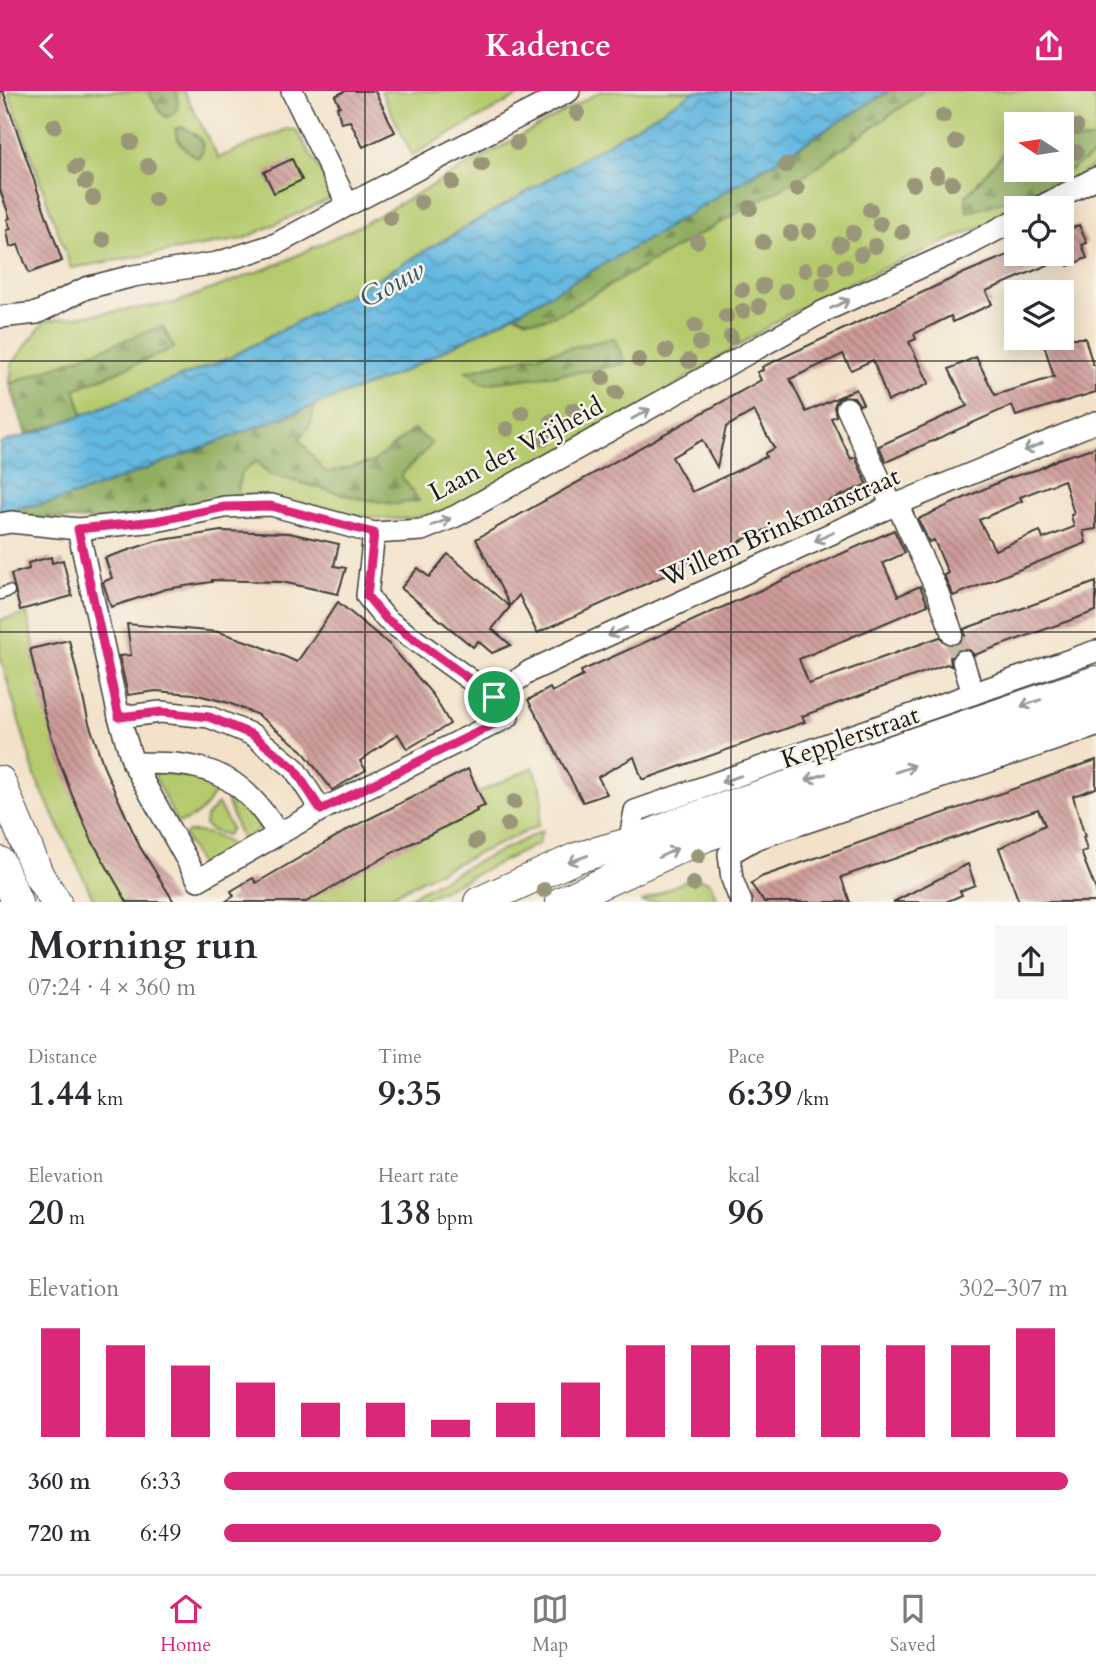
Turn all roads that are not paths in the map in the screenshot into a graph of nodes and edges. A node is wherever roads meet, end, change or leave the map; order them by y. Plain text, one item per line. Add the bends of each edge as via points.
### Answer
1 (292, 91) edge
2 (569, 91) edge
3 (1096, 178) edge
4 (1061, 196) edge
5 (348, 205) junction
6 (1004, 226) edge
7 (1, 317) edge
8 (848, 408) dead end
9 (1096, 422) edge
10 (894, 505) junction
11 (0, 524) edge
12 (78, 529) junction
13 (374, 533) junction
14 (952, 633) tunnel mouth
15 (1096, 651) edge
16 (963, 661) tunnel mouth
17 (1096, 681) edge
18 (973, 694) junction
19 (494, 697) junction
20 (1096, 705) edge
21 (119, 717) junction
22 (1089, 728) edge
23 (133, 763) junction
24 (0, 782) edge
25 (841, 791) junction
26 (321, 810) junction
27 (785, 810) junction
28 (823, 818) junction
29 (278, 833) junction
30 (629, 843) junction
31 (0, 862) edge
32 (17, 902) edge
33 (56, 902) edge
34 (480, 902) edge
35 (561, 902) edge
36 (741, 902) edge

1 - 5 street
2 - 5 street
3 - 4 street
5 - 7 street via 276,244 217,264 133,276 86,288 37,313
13 -> 6 street, Laan der Vrijheid via 422,530 456,516 822,312
8 - 10 street
9 -> 10 street, Willem Brinkmanstraat
10 - 14 street via 938,593
10 -> 19 street, Willem Brinkmanstraat via 530,671
11 - 12 street, Laan der Vrijheid
12 - 13 street, Laan der Vrijheid via 156,521 225,507 271,506
12 - 21 street
13 - 19 street via 367,596 386,619
15 - 18 street, Kepplerstraat
16 - 18 street
17 -> 30 main road, Kepplerstraat
18 -> 30 street, Kepplerstraat via 635,811
19 - 26 street via 508,717
20 - 22 street, Kepplerstraat
25 -> 20 main road, Kepplerstraat
21 - 23 street
21 - 26 street via 161,712 209,717 253,735 294,768
22 - 28 street, Kepplerstraat
23 - 29 street via 181,763 222,775 251,797
23 - 29 street via 198,880
24 - 33 main road via 39,876
25 - 27 main road, Kepplerstraat
25 - 28 street, Kepplerstraat
26 - 29 street
27 - 28 street, Kepplerstraat
35 -> 27 main road, Kepplerstraat via 706,836
28 - 36 street, Kepplerstraat via 755,839 729,854
30 -> 34 main road, Kepplerstraat via 576,858
31 - 32 main road

